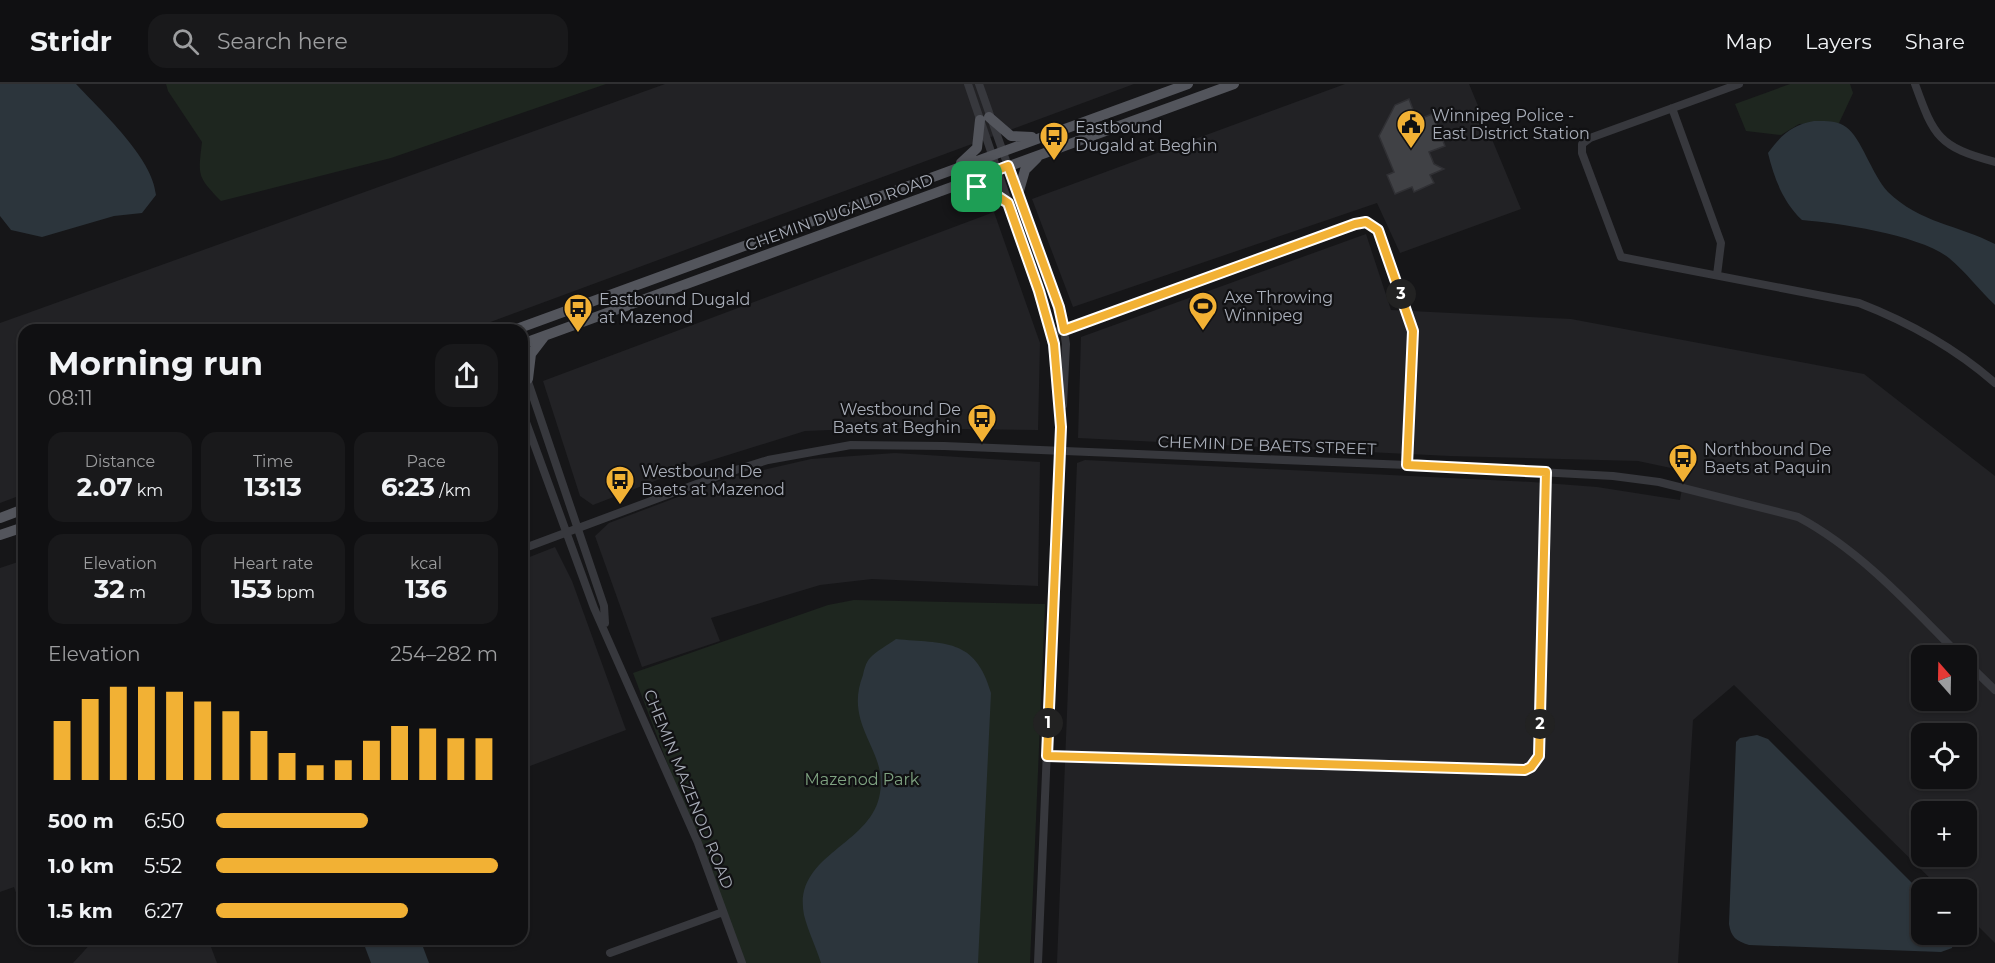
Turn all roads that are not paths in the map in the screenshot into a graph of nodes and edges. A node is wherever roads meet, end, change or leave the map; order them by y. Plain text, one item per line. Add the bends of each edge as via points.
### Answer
1 (968, 84) edge
2 (979, 84) edge
3 (1188, 84) edge
4 (1234, 84) edge
5 (1739, 84) edge
6 (1915, 84) edge
7 (1672, 108) junction
8 (985, 118) junction
9 (1044, 137) junction
10 (998, 154) junction
11 (1041, 154) junction
12 (1995, 162) edge
13 (1008, 166) junction
14 (954, 168) junction
15 (997, 170) junction
16 (963, 183) junction
17 (1018, 194) junction
18 (1008, 203) junction
19 (1717, 275) junction
20 (528, 325) edge
21 (1064, 330) junction
22 (1051, 333) junction
23 (547, 335) junction
24 (528, 342) edge
25 (528, 379) joint
26 (1995, 383) edge
27 (1061, 417) junction
28 (528, 428) edge
29 (1059, 452) junction
30 (1407, 465) junction
31 (1546, 472) junction
32 (18, 511) edge
33 (0, 518) edge
34 (18, 528) edge
35 (577, 529) junction
36 (565, 534) junction
37 (0, 535) edge
38 (528, 547) edge
39 (605, 627) junction
40 (1949, 645) edge
41 (1977, 673) edge
42 (1995, 690) edge
43 (1047, 756) junction
44 (723, 912) junction
45 (609, 953) dead end
46 (742, 963) edge
47 (1038, 963) edge

1 - 8 street
2 - 8 street
3 - 9 main road, CHEMIN DUGALD ROAD
4 - 11 main road, CHEMIN DUGALD ROAD
5 - 7 street
6 - 12 street via 1927,116 1942,140 1963,153
7 - 19 street via 1721,243
7 - 19 street via 1590,138 1582,144 1582,153 1621,256
8 - 9 main road via 1011,136
8 - 10 street
8 - 14 main road via 977,148
9 - 10 main road, CHEMIN DUGALD ROAD
10 - 13 street
10 - 14 main road, CHEMIN DUGALD ROAD
10 - 15 street
11 - 13 main road, CHEMIN DUGALD ROAD
11 - 17 main road via 1025,170
13 - 15 main road, CHEMIN DUGALD ROAD
13 - 17 street
14 - 20 main road, CHEMIN DUGALD ROAD
15 - 16 main road, CHEMIN DUGALD ROAD
15 - 18 street
16 - 18 main road via 990,191
16 - 23 main road, CHEMIN DUGALD ROAD
17 - 21 street
18 - 22 street
19 - 26 street via 1859,303 1895,317 1941,343
21 - 22 street
21 - 27 street
21 - 30 street via 1366,222 1378,230 1413,331
22 - 27 street
23 - 24 main road, CHEMIN DUGALD ROAD
23 - 25 main road via 531,354
25 - 35 street, CHEMIN MAZENOD ROAD
27 - 29 street
28 - 36 street, CHEMIN MAZENOD ROAD
29 - 30 street, CHEMIN DE BAETS STREET
29 - 35 street, CHEMIN DE BAETS STREET via 851,445 768,460
29 - 43 street
30 - 31 street, CHEMIN DE BAETS STREET
31 - 40 street, CHEMIN DE BAETS STREET via 1659,482 1798,517 1860,561
31 - 43 street via 1539,756 1531,767 1525,770
32 - 33 main road
34 - 37 main road
35 - 36 street, CHEMIN DE BAETS STREET
35 - 39 street, CHEMIN MAZENOD ROAD via 604,606
36 - 38 street, CHEMIN DE BAETS STREET
36 - 39 street, CHEMIN MAZENOD ROAD
39 - 44 street, CHEMIN MAZENOD ROAD via 698,843
41 - 42 street
43 - 47 street
44 - 45 street
44 - 46 street, CHEMIN MAZENOD ROAD

